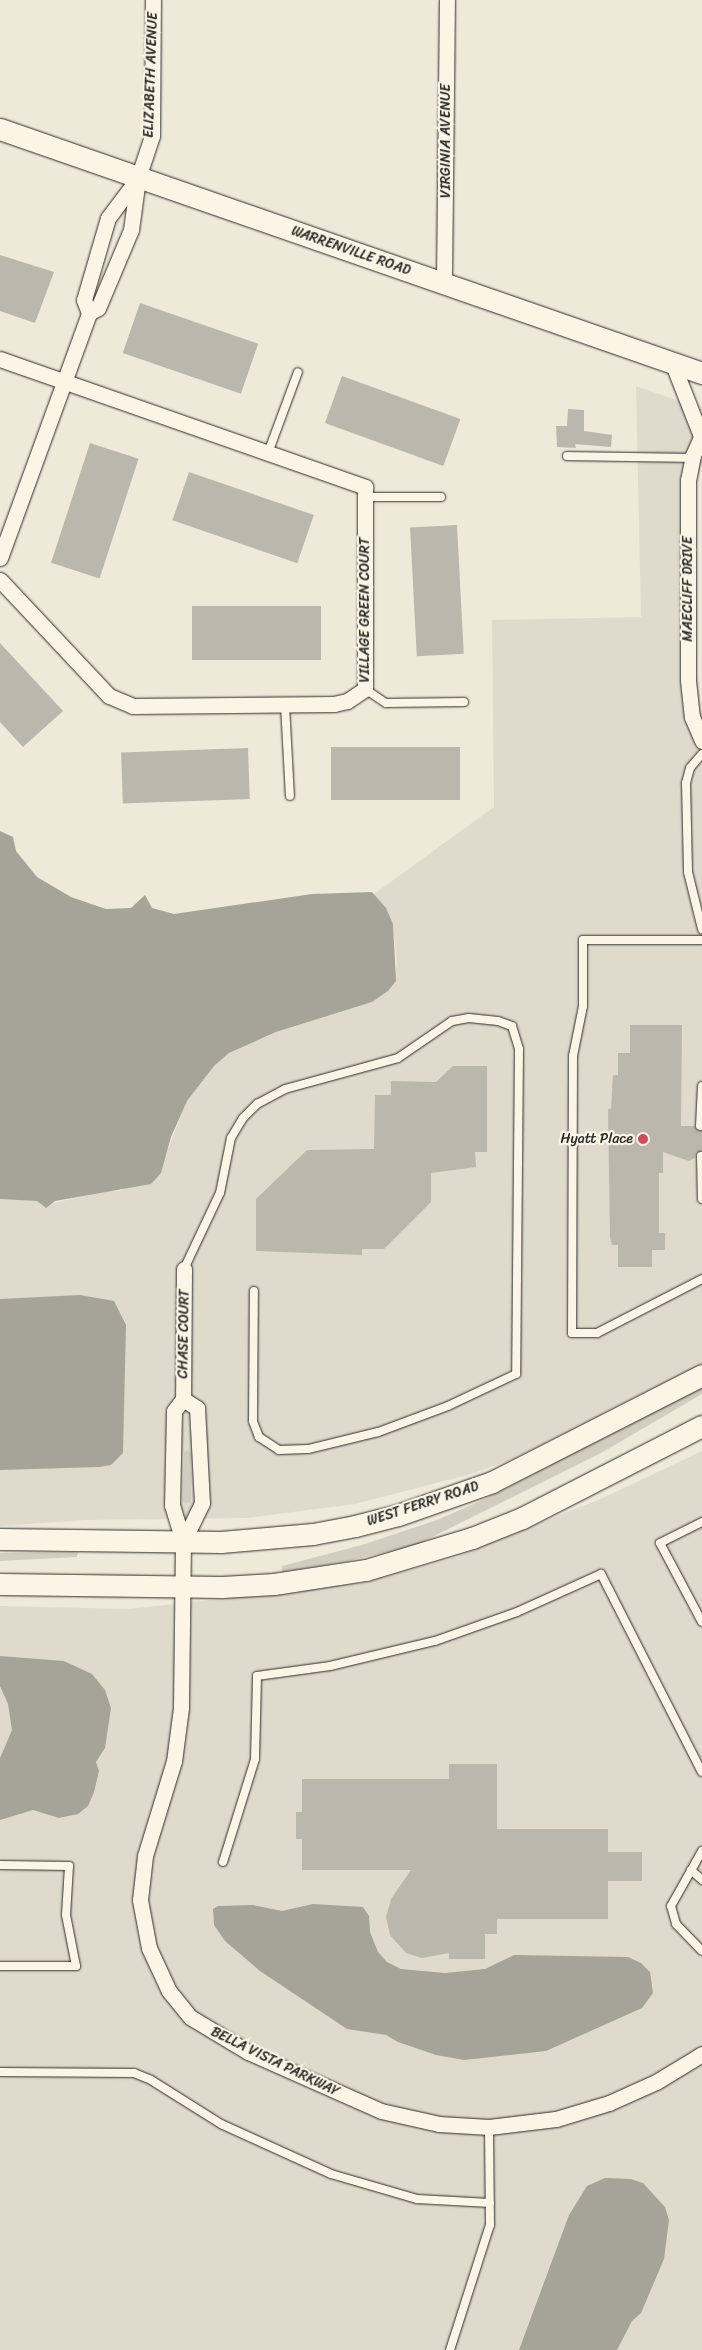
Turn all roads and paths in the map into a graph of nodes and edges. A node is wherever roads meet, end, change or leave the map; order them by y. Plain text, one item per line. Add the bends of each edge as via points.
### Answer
1 (153, 0) edge
2 (447, 0) edge
3 (0, 129) edge
4 (138, 178) junction
5 (444, 282) junction
6 (89, 313) junction
7 (0, 359) edge
8 (672, 362) junction
9 (298, 372) dead end
10 (702, 373) edge
11 (65, 381) junction
12 (701, 436) edge
13 (268, 453) junction
14 (567, 456) dead end
15 (692, 458) junction
16 (365, 497) junction
17 (441, 497) dead end
18 (0, 558) edge
19 (0, 580) edge
20 (365, 689) junction
21 (464, 702) dead end
22 (285, 705) junction
23 (702, 741) edge
24 (702, 754) edge
25 (290, 796) dead end
26 (702, 929) edge
27 (702, 940) edge
28 (702, 1086) edge
29 (700, 1126) dead end
30 (701, 1156) edge
31 (702, 1199) edge
32 (184, 1269) joint
33 (702, 1279) edge
34 (254, 1291) dead end
35 (702, 1375) edge
36 (183, 1399) junction
37 (702, 1426) edge
38 (702, 1522) edge
39 (0, 1539) edge
40 (183, 1542) junction
41 (0, 1584) edge
42 (182, 1588) junction
43 (702, 1622) edge
44 (702, 1772) edge
45 (702, 1851) edge
46 (223, 1862) dead end
47 (0, 1865) edge
48 (691, 1870) junction
49 (702, 1880) edge
50 (702, 1951) edge
51 (0, 1966) edge
52 (702, 2054) edge
53 (0, 2072) edge
54 (489, 2127) junction
55 (490, 2203) junction
56 (450, 2350) edge

1 - 4 street, ELIZABETH AVENUE via 152,136
2 - 5 street, VIRGINIA AVENUE
3 - 4 main road, WARRENVILLE ROAD
4 - 5 main road, WARRENVILLE ROAD
4 - 6 street via 131,230 98,308
4 - 6 street via 108,218 84,300
5 - 8 main road, WARRENVILLE ROAD
6 - 11 street
7 - 11 street
8 - 10 main road, WARRENVILLE ROAD
8 - 12 street, MAECLIFF DRIVE
9 - 13 lane
11 - 13 street
11 - 18 street
12 - 15 street, MAECLIFF DRIVE
13 - 16 street via 365,487
14 - 15 lane
15 - 23 street, MAECLIFF DRIVE via 688,480 688,680 692,717
16 - 17 lane
16 - 20 street, VILLAGE GREEN COURT
19 - 22 street, VILLAGE GREEN COURT via 109,696 119,702 150,708
20 - 21 lane via 386,703
20 - 22 street, VILLAGE GREEN COURT via 347,701 334,704
22 - 25 lane
24 - 26 lane via 690,768 686,791 688,872
27 - 33 lane via 582,940 583,1006 573,1056 572,1333 597,1333
28 - 29 lane
30 - 31 lane
32 - 34 lane via 220,1193 231,1138 243,1118 257,1104 295,1086 398,1058 452,1021 469,1018 512,1026 519,1049 516,1374 448,1406 378,1432 308,1450 278,1450 259,1437 253,1421
32 - 36 street, CHASE COURT
35 - 40 main road, WEST FERRY ROAD via 492,1482 398,1515 313,1534
36 - 40 street, CHASE COURT via 174,1411 172,1505
36 - 40 street, CHASE COURT via 197,1408 202,1503
37 - 42 main road via 522,1518 420,1555 366,1570 315,1578 222,1588
38 - 43 lane via 660,1543
39 - 40 main road, WEST FERRY ROAD
40 - 42 street, CHASE COURT
41 - 42 main road
42 - 54 street, BELLA VISTA PARKWAY via 181,1708 177,1744 145,1856 141,1885 144,1930 158,1972 190,2017 256,2056 381,2111 439,2124
44 - 46 lane via 601,1574 542,1602 435,1641 330,1666 257,1676 254,1765
45 - 48 lane
47 - 51 lane via 69,1866 66,1915 76,1966
48 - 49 lane
48 - 50 lane via 674,1899 671,1912 676,1924
52 - 54 street, BELLA VISTA PARKWAY via 656,2082 609,2103 556,2119
53 - 55 lane via 134,2073 151,2080 221,2124 331,2174 417,2199
54 - 55 lane
55 - 56 lane via 489,2232

